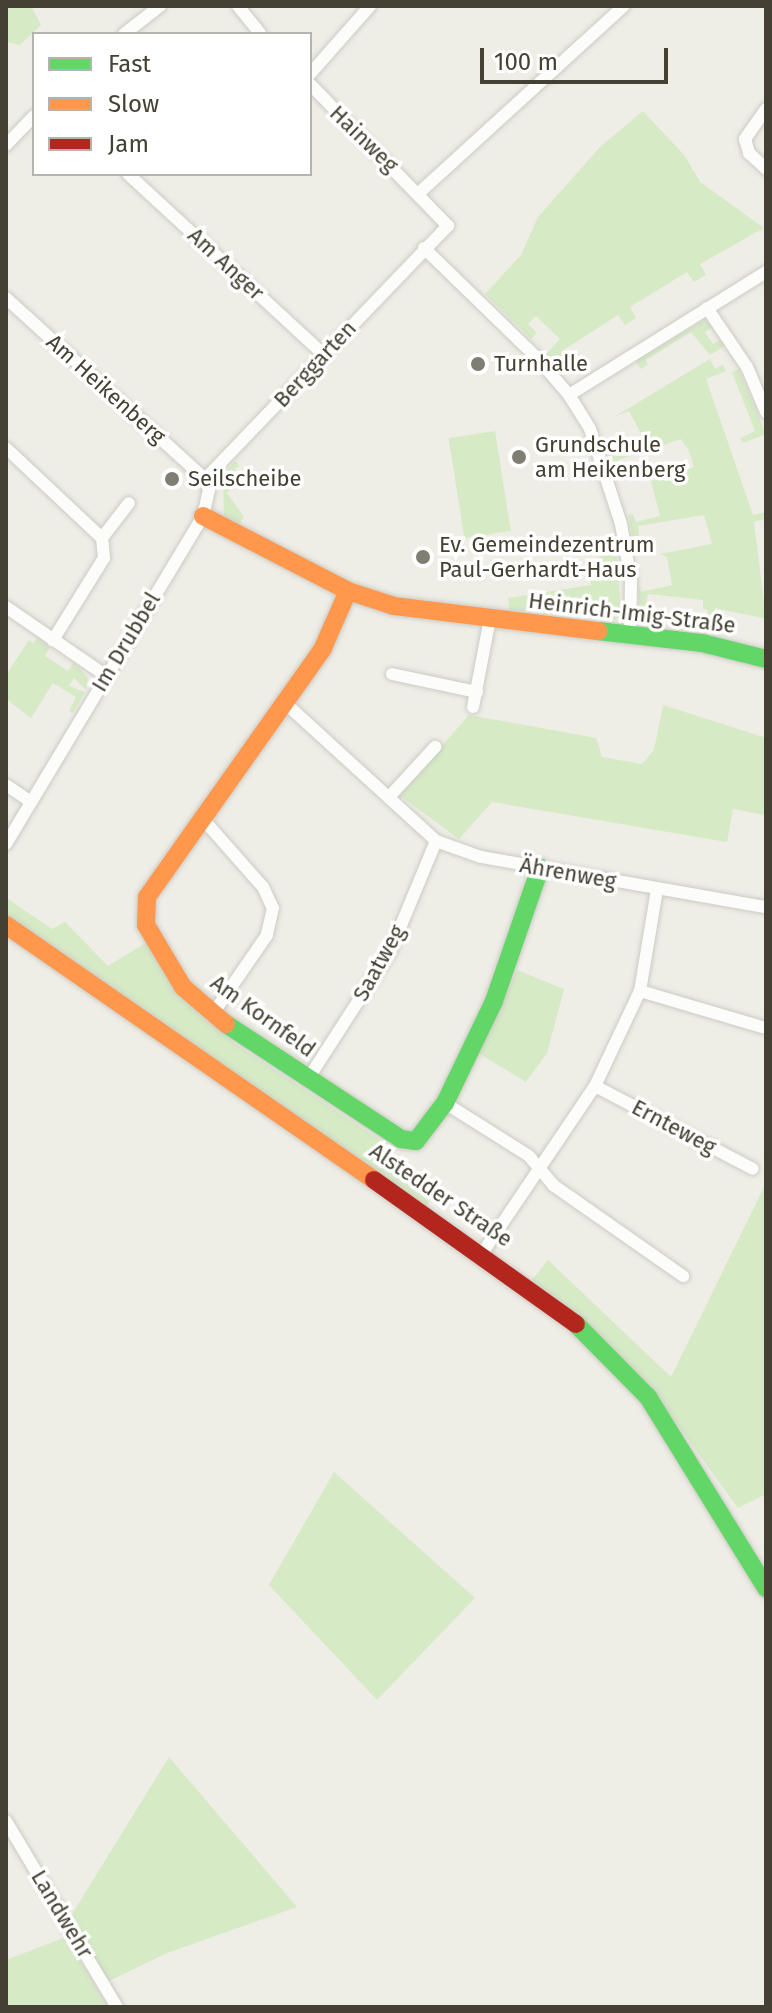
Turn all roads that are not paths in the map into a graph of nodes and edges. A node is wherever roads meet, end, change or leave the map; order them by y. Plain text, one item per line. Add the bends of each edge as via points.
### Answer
1 (160, 6) edge
2 (238, 6) edge
3 (370, 6) edge
4 (624, 6) edge
5 (127, 32) edge
6 (259, 32) edge
7 (312, 72) edge
8 (312, 86) edge
9 (766, 109) edge
10 (32, 118) edge
11 (6, 145) edge
12 (766, 169) edge
13 (130, 176) edge
14 (420, 192) junction
15 (424, 248) junction
16 (766, 272) edge
17 (6, 298) edge
18 (707, 308) junction
19 (324, 355) junction
20 (569, 395) junction
21 (766, 412) edge
22 (6, 448) edge
23 (205, 479) junction
24 (129, 503) dead end
25 (203, 516) junction
26 (102, 538) junction
27 (348, 591) junction
28 (6, 607) edge
29 (490, 619) junction
30 (630, 635) junction
31 (53, 640) junction
32 (766, 659) edge
33 (392, 674) dead end
34 (105, 675) junction
35 (477, 692) junction
36 (284, 702) junction
37 (473, 707) dead end
38 (435, 747) dead end
39 (6, 785) edge
40 (390, 796) junction
41 (31, 802) junction
42 (202, 818) junction
43 (436, 841) junction
44 (6, 844) edge
45 (540, 868) junction
46 (657, 889) junction
47 (766, 907) edge
48 (6, 925) edge
49 (640, 991) junction
50 (212, 1015) junction
51 (766, 1028) edge
52 (308, 1079) junction
53 (595, 1086) junction
54 (445, 1103) junction
55 (753, 1169) dead end
56 (541, 1170) junction
57 (483, 1252) junction
58 (683, 1276) dead end
59 (766, 1588) edge
60 (6, 1821) edge
61 (117, 2007) edge

1 - 5 street
2 - 6 street
3 - 7 street
4 - 14 street
8 - 14 street, Hainweg
9 - 12 street via 745,139 749,153
10 - 11 street
13 - 19 street, Am Anger
14 - 15 street, Hainweg via 448,226
15 - 19 street, Berggarten
15 - 20 street
16 - 18 street
17 - 23 street, Am Heikenberg
18 - 20 street
18 - 21 street via 747,367
19 - 23 street, Berggarten
20 - 30 street via 600,454 621,524 631,580
22 - 26 street
23 - 25 street, Im Drubbel via 209,490
24 - 26 street
25 - 27 street, Heinrich-Imig-Straße
25 - 34 street, Im Drubbel
26 - 31 street via 104,558
27 - 29 street, Heinrich-Imig-Straße via 394,606
27 - 36 street, Am Kornfeld via 323,648
28 - 31 street
29 - 30 street, Heinrich-Imig-Straße
29 - 35 street
30 - 32 street, Heinrich-Imig-Straße via 702,643
31 - 34 street
33 - 35 street
34 - 41 street, Im Drubbel
35 - 37 street
36 - 40 street, Ährenweg
36 - 42 street, Am Kornfeld
38 - 40 street
39 - 41 street
40 - 43 street, Ährenweg
41 - 44 street, Im Drubbel
42 - 50 street, Am Kornfeld via 147,897 145,917 183,987
42 - 50 street via 263,887 273,908 267,935
43 - 45 street, Ährenweg via 481,857
43 - 52 street, Saatweg via 390,952
45 - 46 street, Ährenweg
45 - 54 street, Am Kornfeld via 496,997
46 - 47 street, Ährenweg
46 - 49 street
48 - 57 street, Alstedder Straße
49 - 51 street
49 - 53 street
50 - 52 street, Am Kornfeld
52 - 54 street, Am Kornfeld via 409,1142 422,1137
53 - 55 street, Ernteweg
53 - 56 street
54 - 56 street via 529,1156
56 - 57 street
56 - 58 street
57 - 59 street, Alstedder Straße via 562,1310 648,1397
60 - 61 street, Landwehr

